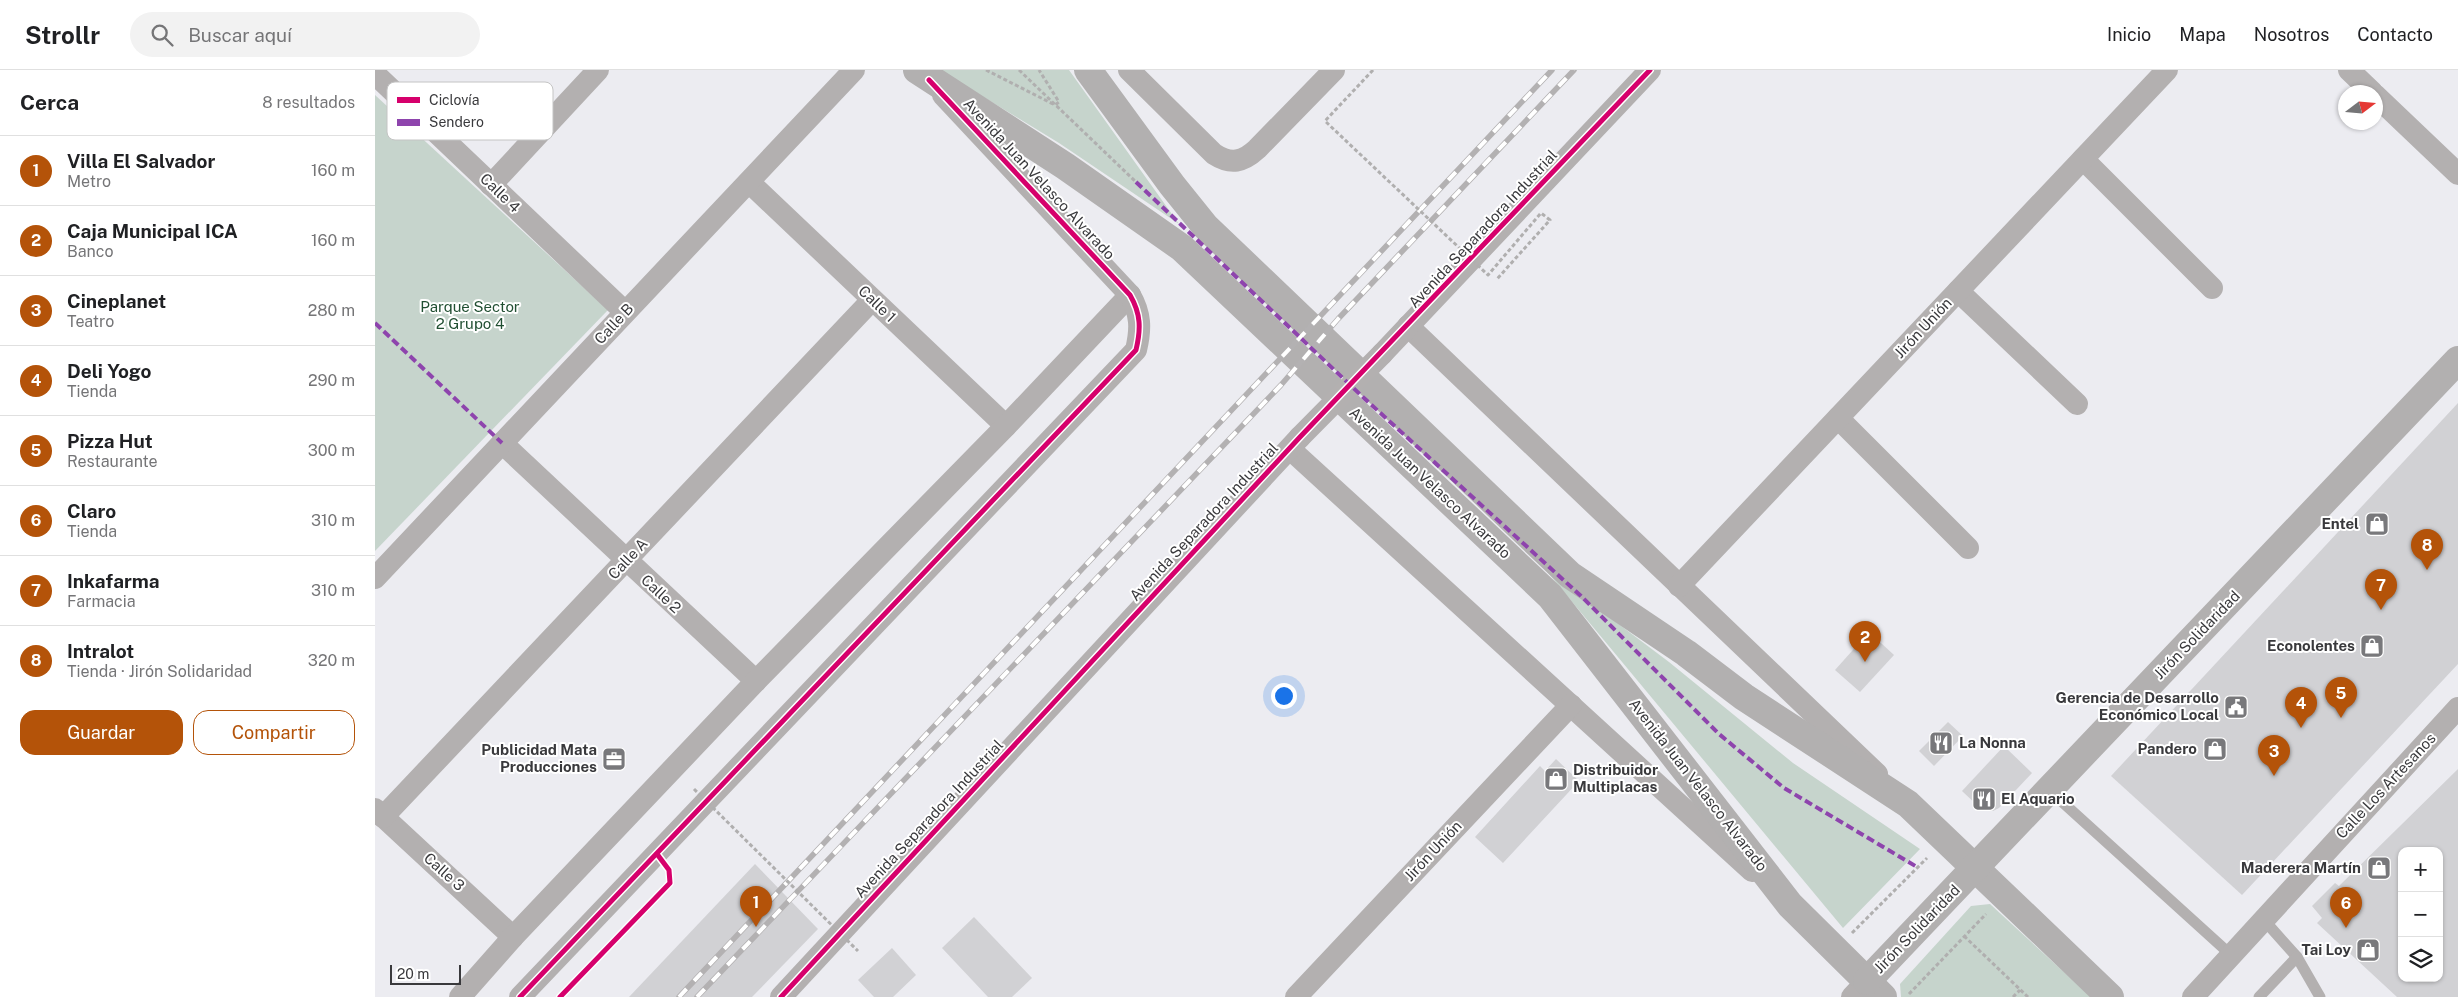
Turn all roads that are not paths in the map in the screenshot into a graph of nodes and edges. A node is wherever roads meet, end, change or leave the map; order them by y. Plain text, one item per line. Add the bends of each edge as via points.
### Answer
1 (598, 70) edge
2 (854, 70) edge
3 (1088, 70) edge
4 (1129, 70) edge
5 (1334, 70) edge
6 (1650, 70) edge
7 (2167, 70) edge
8 (2349, 70) edge
9 (375, 74) edge
10 (923, 75) edge
11 (387, 85) edge
12 (2365, 85) edge
13 (2383, 104) edge
14 (553, 118) edge
15 (444, 140) edge
16 (533, 140) edge
17 (2083, 159) junction
18 (2458, 174) edge
19 (749, 182) junction
20 (491, 185) junction
21 (2212, 288) dead end
22 (1959, 291) junction
23 (1130, 295) junction
24 (872, 300) junction
25 (625, 312) junction
26 (1408, 326) junction
27 (2458, 360) edge
28 (2077, 404) dead end
29 (1838, 418) junction
30 (1006, 426) junction
31 (502, 443) junction
32 (1295, 443) junction
33 (1968, 548) dead end
34 (626, 561) junction
35 (377, 571) edge
36 (1679, 586) junction
37 (755, 681) junction
38 (1571, 705) junction
39 (2458, 708) edge
40 (2049, 790) junction
41 (1908, 804) junction
42 (379, 813) edge
43 (1975, 868) junction
44 (1790, 905) junction
45 (2264, 920) junction
46 (513, 937) junction
47 (2231, 956) junction
48 (2297, 958) junction
49 (1867, 992) edge
50 (460, 997) edge
51 (520, 997) edge
52 (781, 997) edge
53 (1295, 997) edge
54 (2110, 997) edge
55 (2193, 997) edge
56 (2259, 997) edge
57 (2320, 997) edge

1 - 14 street
2 - 19 street, Calle B
3 - 41 main road, Avenida Juan Velasco Alvarado via 1205,226 1570,575 1744,697
4 - 5 street via 1215,154 1223,160 1235,162 1250,156
6 - 26 street, Avenida Separadora Industrial
7 - 17 street, Jirón Unión
8 - 12 street
9 - 11 street, Calle 4
10 - 23 street, Avenida Juan Velasco Alvarado
10 - 44 main road, Avenida Juan Velasco Alvarado via 1065,166 1182,248 1543,590 1634,702
13 - 18 street
15 - 20 street, Calle 4
16 - 20 street
17 - 21 street
17 - 22 street, Jirón Unión
19 - 24 street, Calle 1
19 - 25 street, Calle B
20 - 25 street, Calle 4
22 - 28 street
22 - 29 street, Jirón Unión
23 - 30 street
23 - 51 street via 1137,307 1139,320 1136,350
24 - 30 street, Calle 1
24 - 34 street, Calle A
25 - 31 street, Calle B
26 - 32 street, Avenida Separadora Industrial, bridge
26 - 36 street, Avenida Juan Velasco Alvarado
27 - 40 main road, Jirón Solidaridad
29 - 33 street
29 - 36 street, Jirón Unión
30 - 37 street
31 - 34 street, Calle 2
31 - 35 street, Calle B
32 - 38 street, Avenida Juan Velasco Alvarado
32 - 52 street, Avenida Separadora Industrial
34 - 37 street, Calle 2
34 - 42 street, Calle A
36 - 41 street, Avenida Juan Velasco Alvarado
37 - 46 street
38 - 44 street, Avenida Juan Velasco Alvarado
38 - 53 street, Jirón Unión
39 - 45 street, Calle Los Artesanos
40 - 43 main road, Jirón Solidaridad
40 - 47 lane
41 - 43 main road, Avenida Juan Velasco Alvarado
42 - 46 street, Calle 3
43 - 49 main road, Jirón Solidaridad
43 - 54 main road, Avenida Juan Velasco Alvarado
44 - 49 main road, Avenida Juan Velasco Alvarado via 1835,950
45 - 47 street, Calle Los Artesanos
45 - 48 lane
46 - 50 street
47 - 55 street, Calle Los Artesanos
48 - 56 lane
48 - 57 lane

